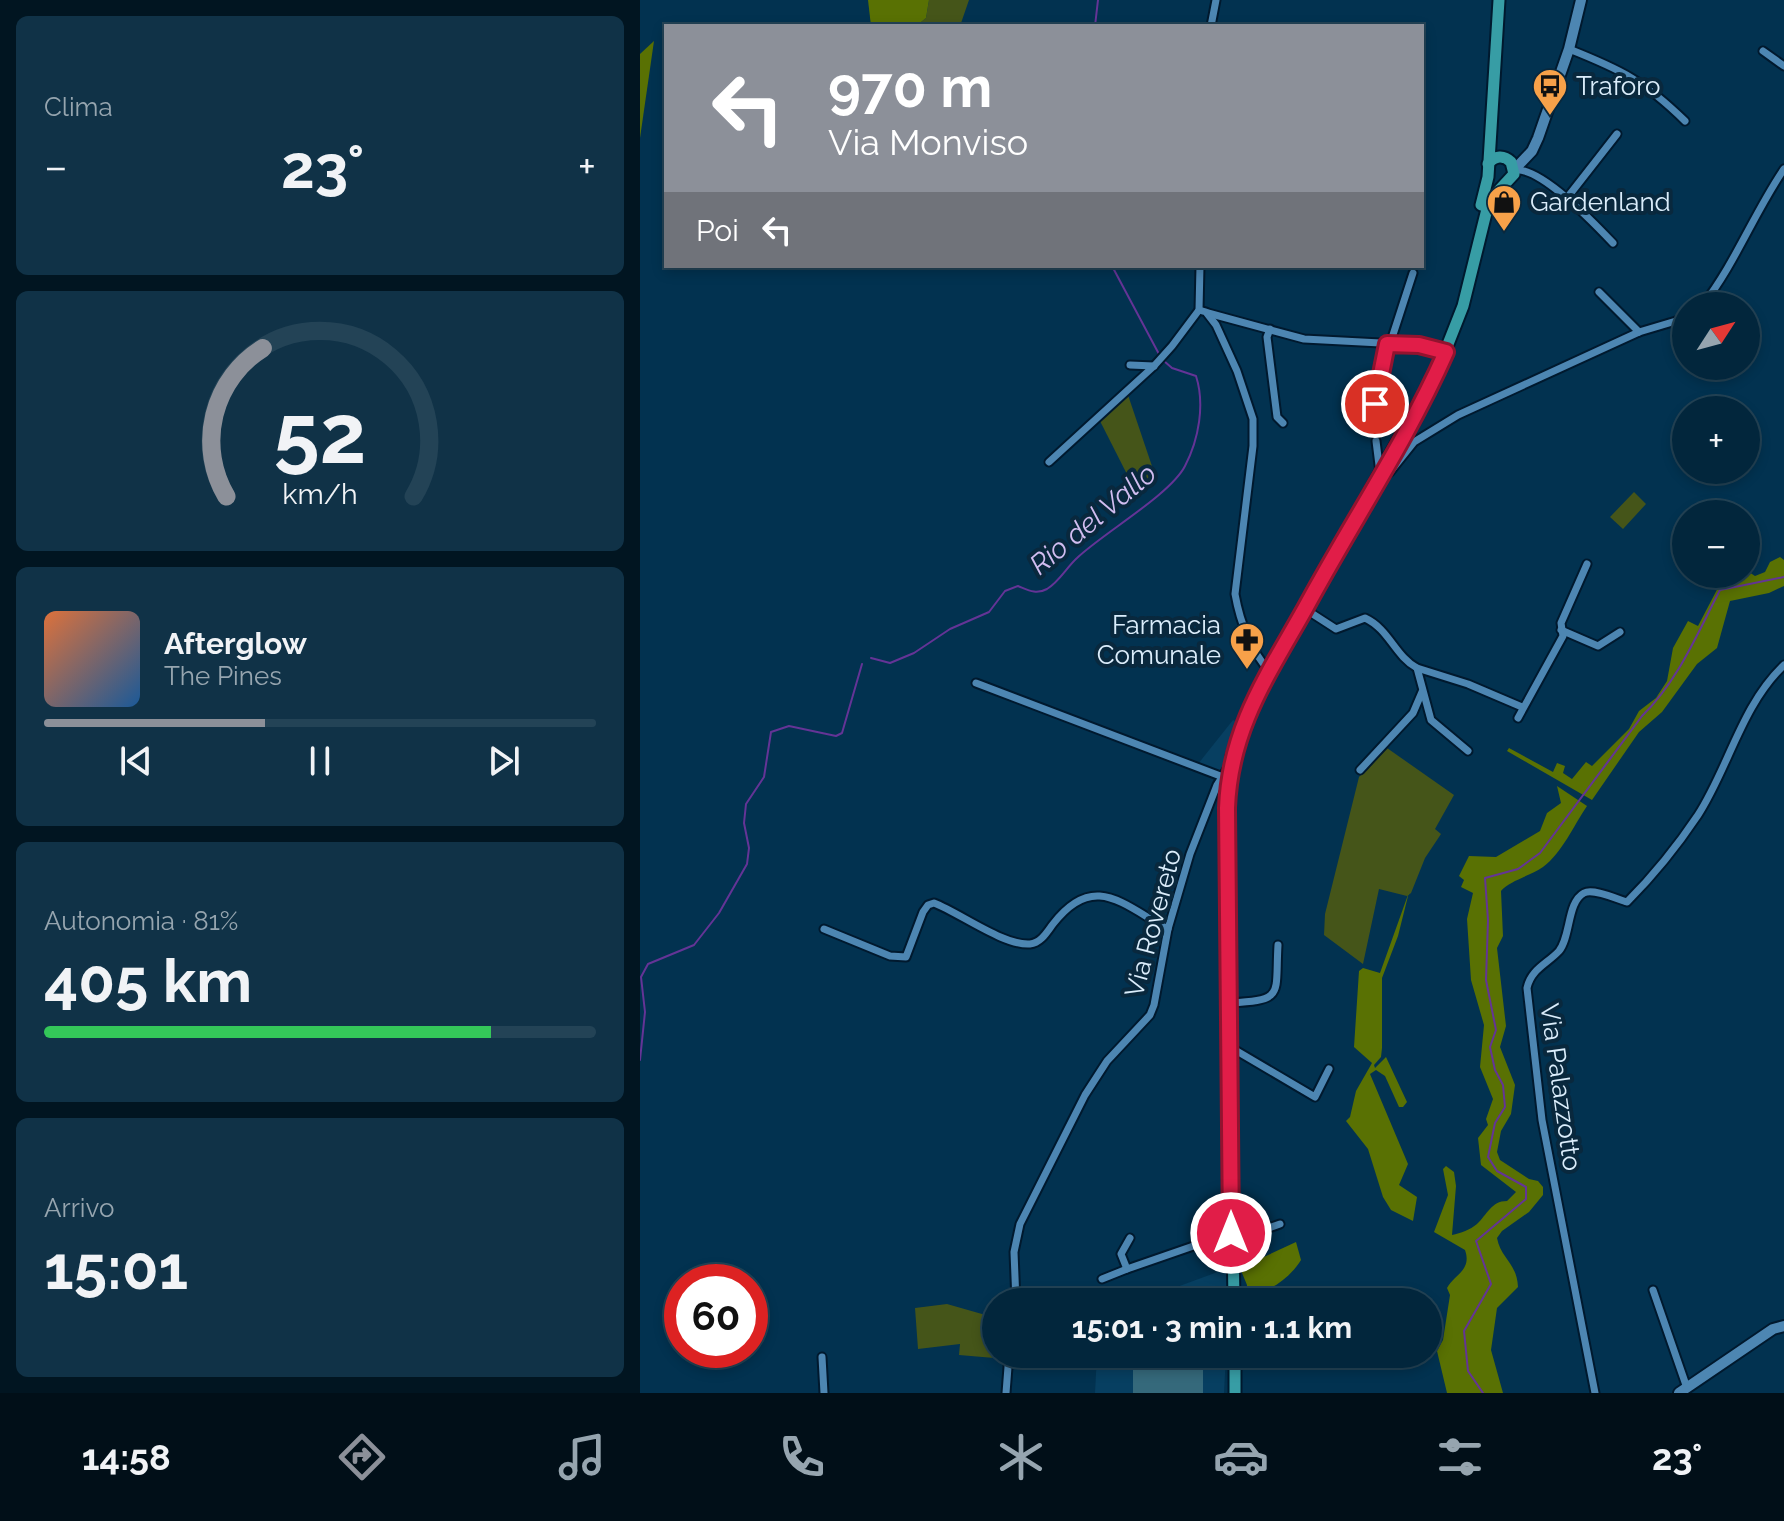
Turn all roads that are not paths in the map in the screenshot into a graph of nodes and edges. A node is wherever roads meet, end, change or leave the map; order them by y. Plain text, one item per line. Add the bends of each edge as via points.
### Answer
1 (1216, 0) edge
2 (1499, 0) edge
3 (1581, 0) edge
4 (1211, 24) edge
5 (1569, 49) junction
6 (1763, 51) dead end
7 (1784, 66) edge
8 (1492, 120) junction
9 (1685, 121) dead end
10 (1542, 122) junction
11 (1617, 134) dead end
12 (1506, 158) junction
13 (1488, 164) junction
14 (1784, 169) edge
15 (1513, 174) junction
16 (1488, 177) junction
17 (1502, 184) junction
18 (1567, 198) junction
19 (1613, 243) dead end
20 (1475, 257) junction
21 (1200, 268) edge
22 (1413, 273) dead end
23 (1599, 292) dead end
24 (1713, 292) edge
25 (1202, 311) junction
26 (1672, 324) edge
27 (1270, 329) junction
28 (1639, 332) junction
29 (1389, 344) junction
30 (1446, 352) junction
31 (1130, 365) dead end
32 (1154, 366) junction
33 (1283, 423) dead end
34 (1370, 430) dead end
35 (1376, 441) dead end
36 (1049, 462) dead end
37 (1379, 478) junction
38 (1587, 564) dead end
39 (1305, 609) junction
40 (1561, 630) junction
41 (1620, 632) dead end
42 (1784, 665) edge
43 (1417, 668) junction
44 (1269, 671) junction
45 (976, 683) dead end
46 (1423, 690) junction
47 (1522, 707) junction
48 (1518, 718) dead end
49 (1468, 751) dead end
50 (1360, 770) dead end
51 (1225, 778) junction
52 (824, 929) dead end
53 (1168, 929) junction
54 (1278, 945) dead end
55 (1230, 1003) junction
56 (1230, 1047) junction
57 (1329, 1069) dead end
58 (1280, 1224) dead end
59 (1202, 1237) dead end
60 (1229, 1237) junction
61 (1130, 1238) dead end
62 (1127, 1269) junction
63 (1102, 1279) dead end
64 (1015, 1288) edge
65 (1232, 1288) edge
66 (1653, 1290) dead end
67 (1784, 1326) edge
68 (822, 1357) dead end
69 (1008, 1368) edge
70 (1232, 1368) edge
71 (1683, 1390) edge
72 (824, 1393) edge
73 (1006, 1393) edge
74 (1233, 1393) edge
75 (1595, 1393) edge

1 - 4 street
2 - 8 main road
3 - 5 main road
5 - 9 street via 1626,72
5 - 10 main road
6 - 7 street
8 - 12 main road via 1496,143
8 - 13 main road
10 - 12 main road via 1528,147
10 - 15 main road via 1534,148
11 - 18 street
12 - 13 main road via 1496,157
12 - 15 main road
13 - 16 main road
14 - 24 street
15 - 17 main road
15 - 18 street via 1520,169
16 - 17 main road
16 - 20 main road
17 - 20 main road via 1489,201
18 - 19 street
20 - 30 main road
21 - 25 street
22 - 29 street
23 - 28 street
25 - 27 street
25 - 32 street
25 - 44 street via 1216,325 1253,419 1235,594 1258,658
26 - 28 street
27 - 29 street via 1304,339
27 - 33 street via 1277,417
28 - 37 street via 1458,415 1414,442
29 - 30 street
29 - 34 street
30 - 37 main road
31 - 32 street
32 - 36 street
35 - 37 street
37 - 39 main road
38 - 40 street
39 - 43 street via 1336,629 1365,618 1379,625
39 - 44 main road
40 - 41 street via 1598,646
40 - 47 street via 1563,636
42 - 75 street, Via Palazzotto via 1747,714 1698,815 1642,887 1627,902 1588,891 1582,894 1564,944 1529,978 1542,1120
43 - 46 street
43 - 47 street
44 - 51 main road via 1248,710
45 - 51 street
46 - 49 street via 1431,720
46 - 50 street via 1413,713
47 - 48 street
51 - 53 street, Via Rovereto via 1190,854
51 - 55 main road
52 - 53 street via 899,958 911,951 923,912 934,903 1030,944 1083,897 1104,894
53 - 64 street, Via Rovereto via 1150,1015 1107,1061 1085,1095 1020,1224
54 - 55 street via 1276,986 1270,997
55 - 56 main road
56 - 57 street via 1315,1097
56 - 60 main road
58 - 60 street
59 - 60 street via 1219,1232
60 - 62 street
60 - 65 main road
61 - 62 street via 1121,1254
62 - 63 street
66 - 71 street
67 - 71 main road
68 - 72 street
69 - 73 street
70 - 74 main road

